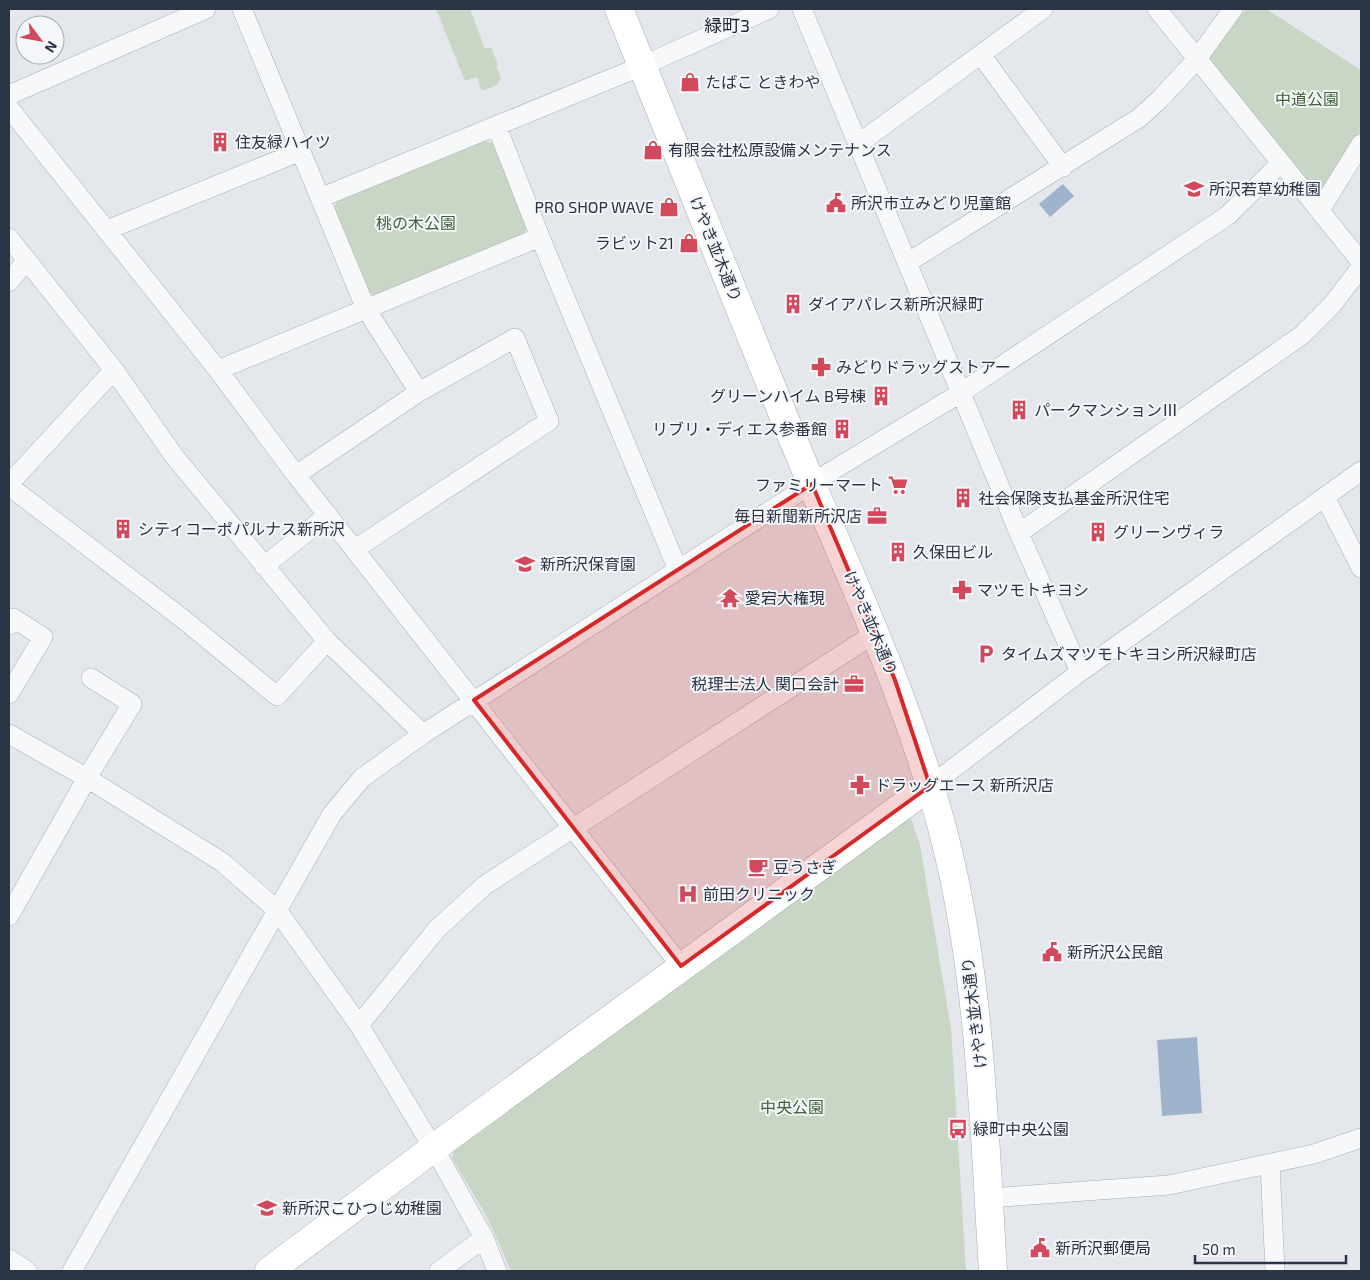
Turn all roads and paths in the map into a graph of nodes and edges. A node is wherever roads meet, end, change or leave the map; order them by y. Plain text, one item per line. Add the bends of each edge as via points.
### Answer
1 (206, 9) edge
2 (242, 9) edge
3 (619, 9) edge
4 (770, 9) edge
5 (802, 9) edge
6 (1043, 9) edge
7 (1156, 9) edge
8 (1233, 9) edge
9 (981, 55) junction
10 (1197, 59) junction
11 (642, 66) junction
12 (9, 95) edge
13 (9, 108) edge
14 (496, 127) junction
15 (858, 144) junction
16 (1361, 144) edge
17 (301, 151) junction
18 (1281, 163) junction
19 (1063, 167) junction
20 (320, 198) junction
21 (1320, 210) junction
22 (106, 230) junction
23 (540, 237) junction
24 (9, 238) edge
25 (27, 260) junction
26 (1361, 262) edge
27 (907, 263) junction
28 (1361, 267) edge
29 (9, 282) edge
30 (366, 309) junction
31 (114, 370) junction
32 (218, 370) junction
33 (419, 392) junction
34 (962, 392) junction
35 (1361, 471) edge
36 (296, 475) junction
37 (812, 484) junction
38 (9, 485) edge
39 (1325, 497) junction
40 (328, 515) junction
41 (1019, 533) junction
42 (355, 549) junction
43 (264, 566) junction
44 (1361, 568) edge
45 (678, 570) junction
46 (9, 624) edge
47 (874, 634) junction
48 (327, 641) junction
49 (1080, 672) junction
50 (91, 678) dead end
51 (9, 694) edge
52 (474, 700) junction
53 (9, 734) edge
54 (423, 734) junction
55 (87, 778) junction
56 (930, 786) junction
57 (573, 827) junction
58 (277, 910) junction
59 (9, 916) edge
60 (681, 966) junction
61 (359, 1025) junction
62 (1361, 1138) edge
63 (433, 1149) junction
64 (1270, 1164) junction
65 (988, 1198) junction
66 (484, 1238) junction
67 (9, 1259) edge
68 (27, 1271) edge
69 (72, 1271) edge
70 (269, 1271) edge
71 (439, 1271) edge
72 (497, 1271) edge
73 (993, 1271) edge
74 (1275, 1271) edge

1 - 12 street
2 - 17 street
3 - 11 street, けやき並木通り
4 - 11 street
5 - 15 street
6 - 9 street
7 - 10 street
8 - 10 street
9 - 15 street
9 - 19 street
10 - 18 street
10 - 19 street via 1139,118
11 - 14 street
11 - 37 street, けやき並木通り
13 - 22 street
14 - 20 street
14 - 23 street
15 - 27 street
16 - 21 street
17 - 20 street
17 - 22 street
18 - 21 street
18 - 34 street via 1227,216
19 - 27 street
20 - 30 street
21 - 26 street
22 - 32 street
23 - 30 street
23 - 45 street
24 - 25 street
25 - 29 street
25 - 31 street
27 - 34 street
28 - 41 street via 1332,305 1302,335
30 - 32 street
30 - 33 street
31 - 38 street
31 - 43 street via 174,456
32 - 36 street
33 - 36 street
33 - 42 street via 515,338 549,421
34 - 37 street
34 - 41 street
35 - 39 street
36 - 40 street
37 - 45 street
37 - 47 street, けやき並木通り
38 - 48 street via 277,696
39 - 44 street
39 - 49 street
40 - 42 street
40 - 43 street
41 - 49 street
42 - 52 street
43 - 48 street
45 - 52 street
46 - 51 street via 13,618 43,637
47 - 56 street, けやき並木通り via 900,695
47 - 57 street
48 - 54 street
49 - 56 street
50 - 55 street via 132,704
52 - 54 street
52 - 57 street
53 - 55 street
54 - 58 street via 362,778 344,797
55 - 58 street via 222,862
55 - 59 street
56 - 60 street
56 - 65 street, けやき並木通り via 948,849 971,978 980,1056
57 - 60 street
57 - 61 street via 485,885 462,905 437,929
58 - 61 street
58 - 69 street
60 - 63 street
61 - 63 street
62 - 64 street
63 - 66 street
63 - 70 street
64 - 65 street via 1169,1185
64 - 74 street
65 - 73 street, けやき並木通り
66 - 71 street
66 - 72 street
67 - 68 street

